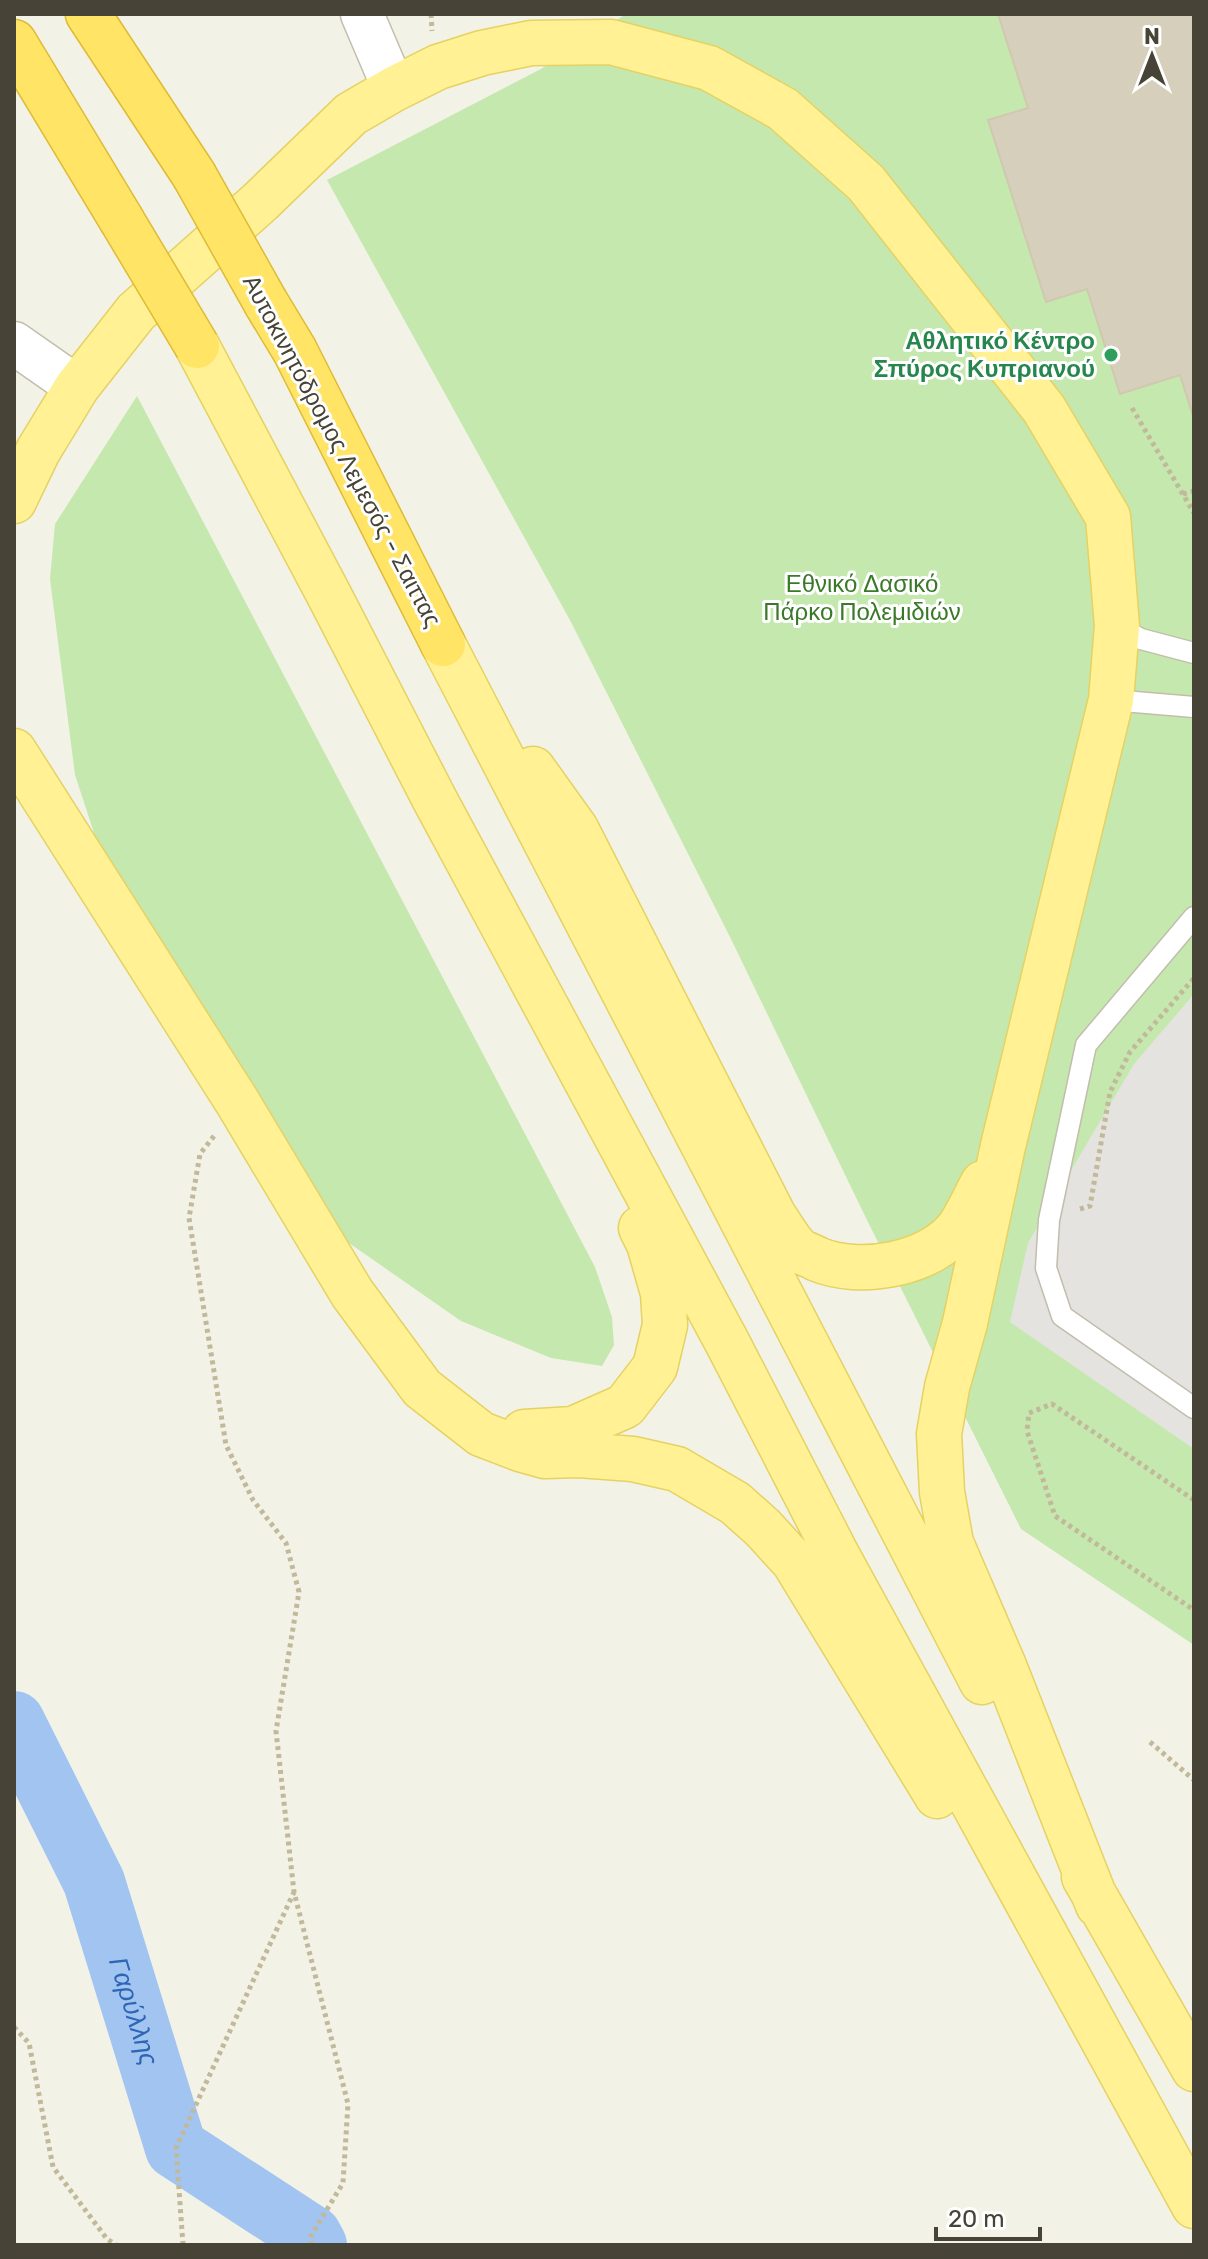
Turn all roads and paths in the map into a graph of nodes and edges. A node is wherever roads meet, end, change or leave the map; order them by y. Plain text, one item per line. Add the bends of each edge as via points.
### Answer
1 (88, 14) edge
2 (362, 14) edge
3 (14, 42) edge
4 (394, 89) junction
5 (14, 343) edge
6 (197, 346) joint
7 (77, 387) junction
8 (1132, 408) dead end
9 (1194, 491) edge
10 (1183, 494) junction
11 (14, 501) edge
12 (1194, 513) edge
13 (1117, 626) junction
14 (443, 644) junction
15 (1194, 653) edge
16 (1111, 700) junction
17 (1194, 707) edge
18 (14, 751) edge
19 (436, 802) junction
20 (1194, 917) edge
21 (1194, 978) edge
22 (238, 1103) junction
23 (1003, 1146) junction
24 (1049, 1220) junction
25 (1194, 1408) edge
26 (481, 1434) junction
27 (1194, 1500) edge
28 (1194, 1610) edge
29 (1150, 1742) dead end
30 (1194, 1780) edge
31 (294, 1892) junction
32 (1098, 1905) junction
33 (14, 2027) edge
34 (1194, 2069) edge
35 (1194, 2206) edge
36 (1194, 2242) edge
37 (116, 2245) edge
38 (183, 2245) edge
39 (311, 2245) edge

1 - 14 highway, Αυτοκινητόδρομος Λεμεσός - Σαιττας, bridge via 194,175 295,351
2 - 4 street
3 - 6 highway, bridge
4 - 7 main road via 351,114 136,312
4 - 13 main road via 482,53 531,43 611,42 709,68 783,109 866,183 1044,409 1108,517
5 - 7 street
6 - 19 main road
7 - 11 main road
8 - 10 path
9 - 10 path
10 - 12 path
13 - 15 lane via 1141,639
13 - 16 main road
14 - 23 main road via 576,829 774,1216 801,1251 826,1263 881,1267 934,1249 958,1228
14 - 32 main road
16 - 17 lane
16 - 23 main road
18 - 22 main road
19 - 26 main road via 649,1244 663,1293 665,1325 655,1367 625,1406 573,1429
19 - 35 main road via 837,1555
20 - 24 lane via 1086,1045
21 - 24 path via 1130,1052 1110,1092 1090,1206
22 - 26 main road via 352,1293 422,1388
22 - 31 path via 200,1154 189,1218 226,1445 253,1500 286,1543 299,1592 276,1731
23 - 32 main road via 947,1387 939,1434 942,1492 951,1543
24 - 25 lane via 1046,1268 1062,1316
26 - 36 main road via 545,1456 633,1459 677,1469 735,1503 794,1562 920,1767
27 - 28 path via 1052,1404 1029,1413 1027,1431 1055,1516
29 - 30 path
31 - 38 path via 176,2148
31 - 39 path via 348,2104 343,2183 311,2236
32 - 34 main road
33 - 37 path via 29,2043 53,2167

